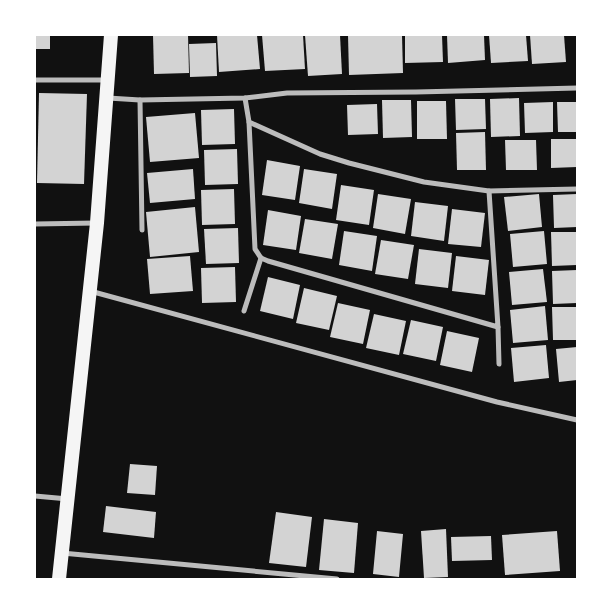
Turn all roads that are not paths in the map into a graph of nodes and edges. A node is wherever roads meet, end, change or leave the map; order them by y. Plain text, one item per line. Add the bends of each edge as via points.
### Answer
1 (110, 35) edge
2 (35, 80) edge
3 (107, 80) junction
4 (577, 88) edge
5 (106, 98) junction
6 (245, 98) junction
7 (140, 100) junction
8 (249, 122) junction
9 (577, 189) edge
10 (489, 191) junction
11 (97, 223) junction
12 (35, 224) edge
13 (142, 230) dead end
14 (261, 258) junction
15 (90, 291) junction
16 (244, 311) dead end
17 (498, 327) junction
18 (499, 364) dead end
19 (577, 420) edge
20 (35, 496) edge
21 (68, 499) junction
22 (61, 553) junction
23 (59, 579) edge
24 (337, 579) edge

1 - 3 highway
2 - 3 street
3 - 5 highway
4 - 6 street via 287,93
5 - 7 street
5 - 11 highway
6 - 7 street
6 - 8 street
7 - 13 street
8 - 10 street via 320,154 349,163 424,182
8 - 14 street via 255,249
9 - 10 street
10 - 17 street
11 - 12 street
11 - 15 highway
14 - 16 street
14 - 17 street
15 - 19 street via 497,402
15 - 21 highway
17 - 18 street
20 - 21 street
21 - 22 highway
22 - 23 highway
22 - 24 street

